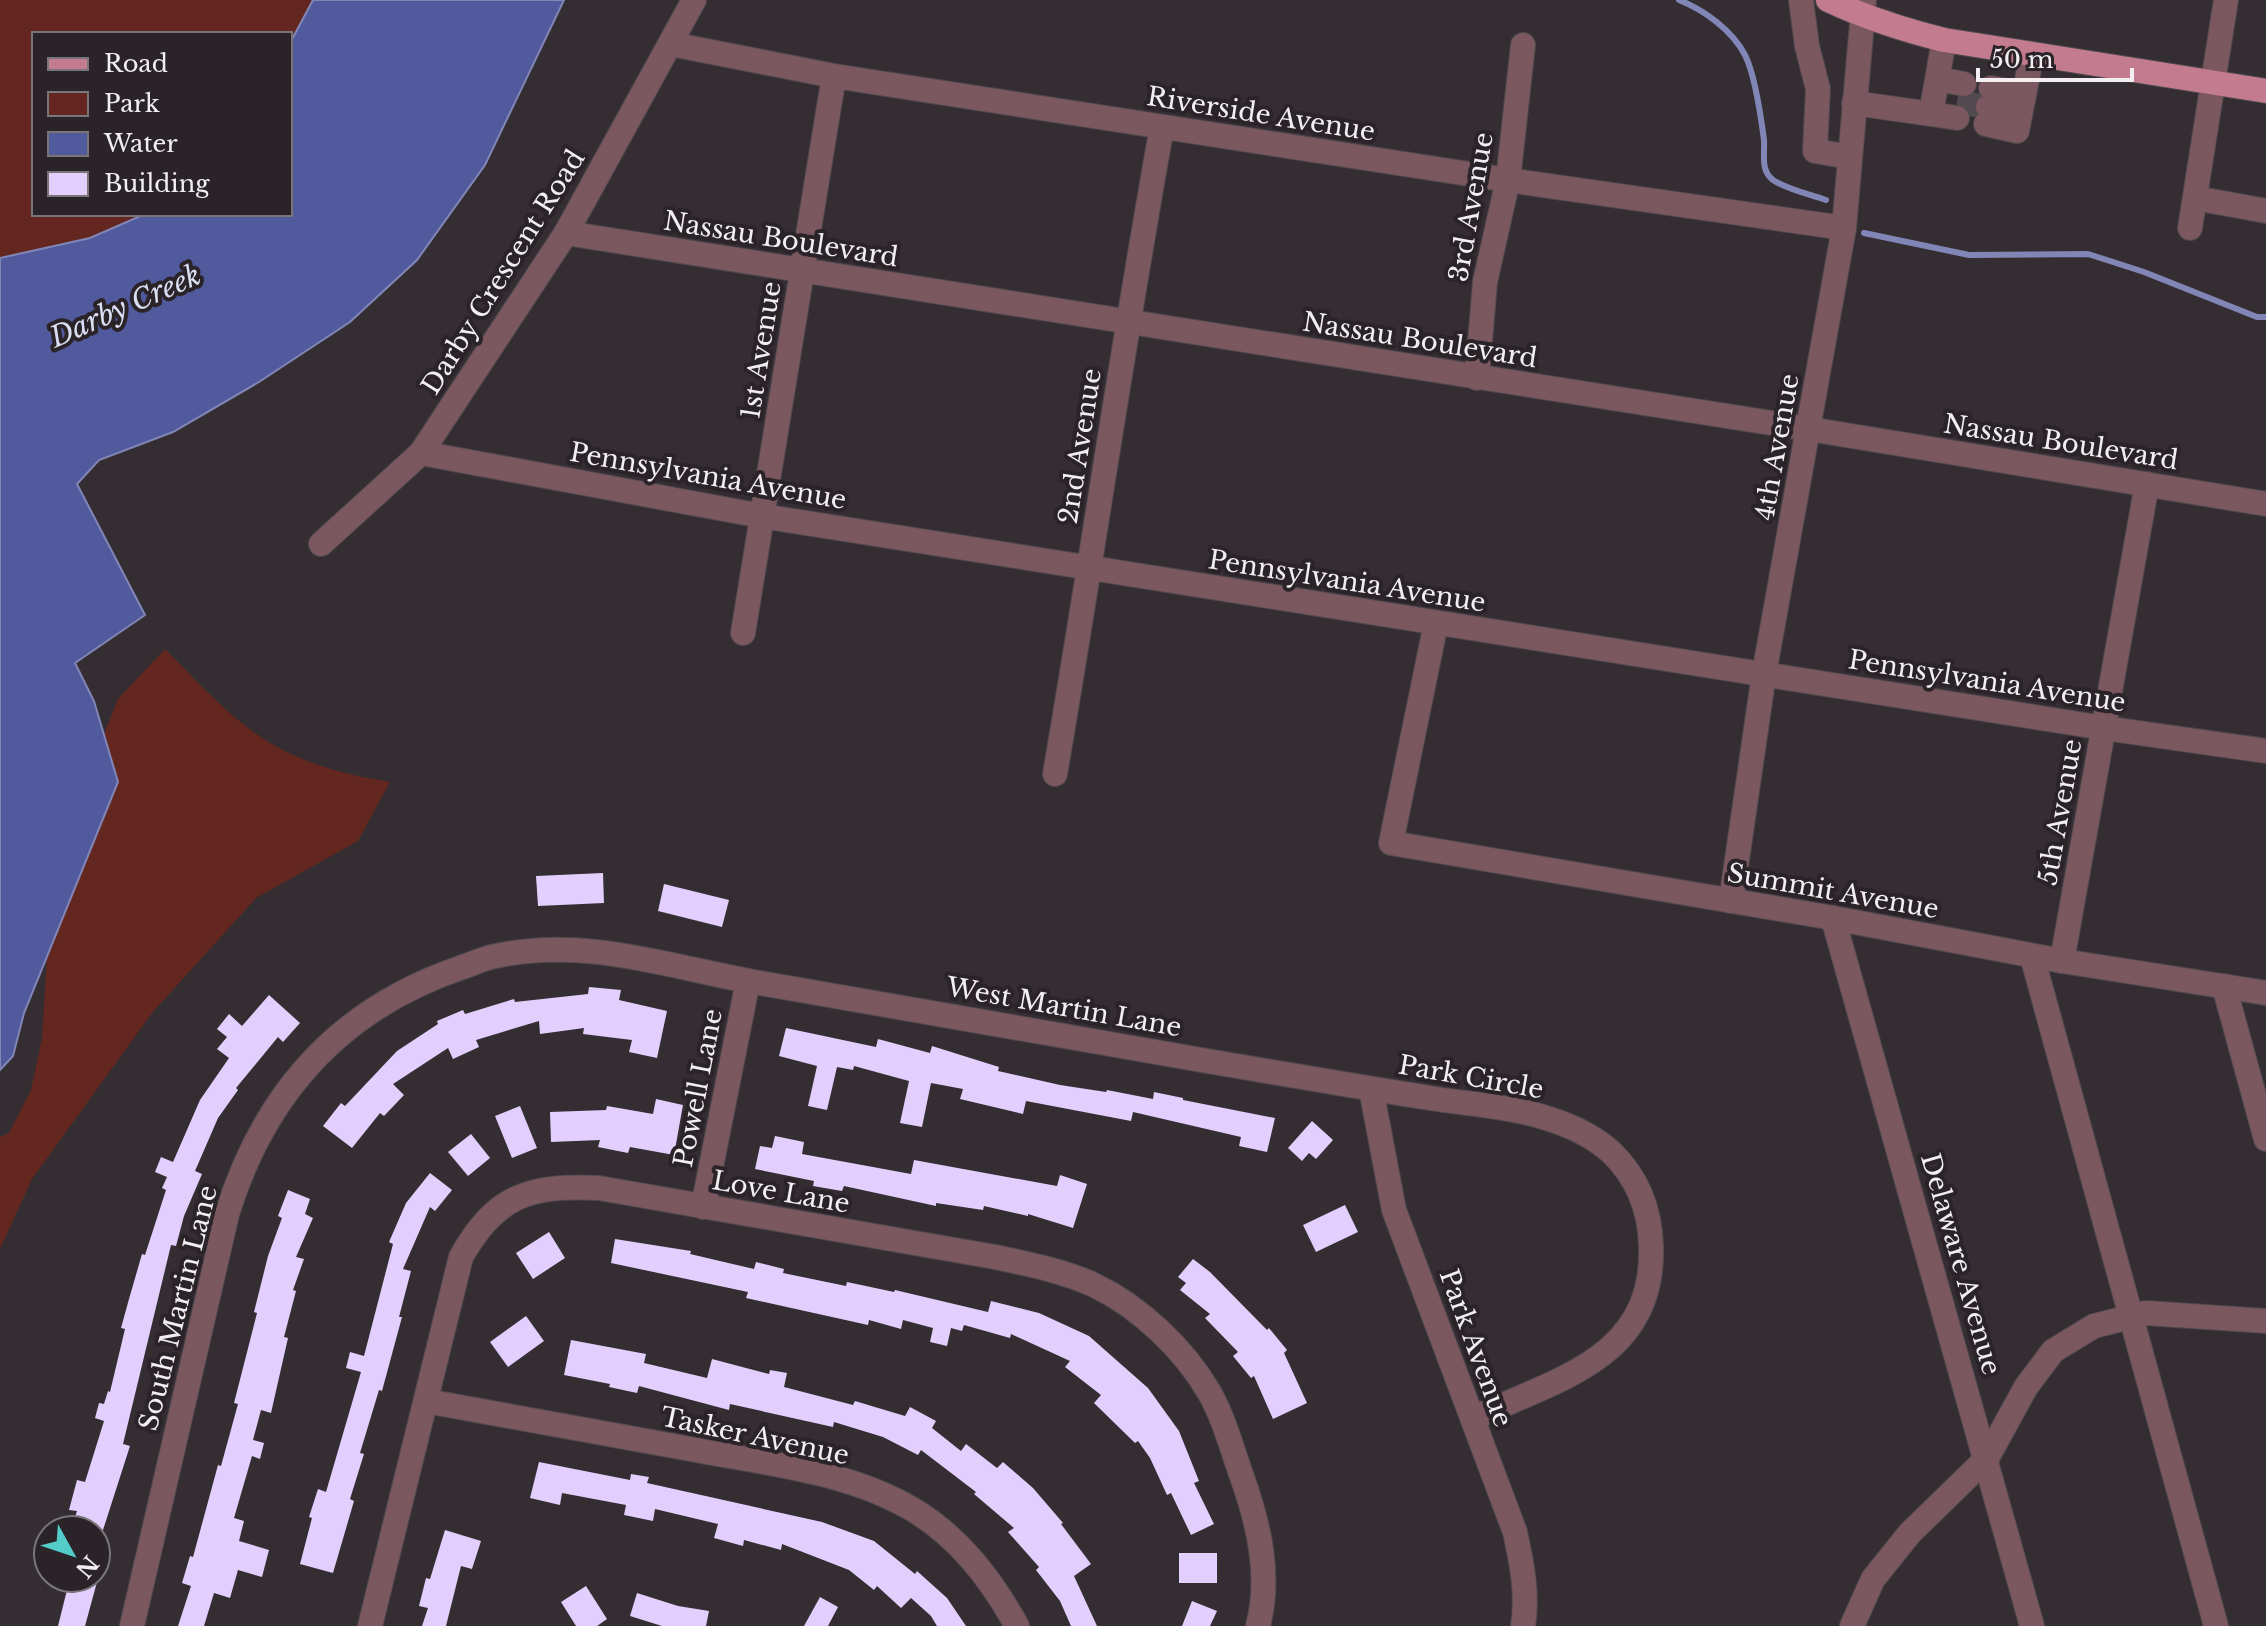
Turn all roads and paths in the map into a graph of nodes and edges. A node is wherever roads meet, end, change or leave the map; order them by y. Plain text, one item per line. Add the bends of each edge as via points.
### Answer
1 (694, 0) edge
2 (1801, 0) edge
3 (1828, 0) edge
4 (2226, 0) edge
5 (1863, 8) edge
6 (1944, 40) junction
7 (671, 44) junction
8 (1523, 45) dead end
9 (2032, 54) junction
10 (834, 76) junction
11 (2213, 83) junction
12 (1818, 89) junction
13 (2266, 91) edge
14 (1855, 98) junction
15 (2022, 103) junction
16 (1162, 127) junction
17 (1850, 157) junction
18 (1508, 180) junction
19 (2195, 198) junction
20 (2266, 211) edge
21 (1844, 228) junction
22 (2190, 228) dead end
23 (566, 233) junction
24 (802, 271) junction
25 (1127, 323) junction
26 (1477, 378) junction
27 (1809, 429) junction
28 (421, 453) junction
29 (2147, 484) junction
30 (2266, 504) edge
31 (762, 516) junction
32 (321, 544) dead end
33 (1090, 568) junction
34 (1436, 623) junction
35 (743, 633) dead end
36 (1764, 674) junction
37 (2104, 728) junction
38 (2266, 751) edge
39 (1055, 774) dead end
40 (1731, 901) junction
41 (1833, 918) junction
42 (2032, 956) junction
43 (2062, 961) junction
44 (748, 981) junction
45 (2224, 986) junction
46 (2266, 993) edge
47 (1371, 1089) junction
48 (2266, 1139) edge
49 (703, 1207) junction
50 (2132, 1317) junction
51 (2266, 1321) edge
52 (426, 1401) junction
53 (1474, 1418) junction
54 (1987, 1458) junction
55 (1854, 1624) edge
56 (132, 1626) edge
57 (370, 1626) edge
58 (1017, 1626) edge
59 (1258, 1626) edge
60 (1523, 1626) edge
61 (2032, 1626) edge
62 (2216, 1626) edge

1 - 7 street, Darby Crescent Road
2 - 12 street
3 - 5 main road
4 - 11 street
5 - 6 main road via 1907,31
5 - 14 street, 4th Avenue
6 - 9 main road
6 - 14 street via 1947,99
7 - 10 street, Riverside Avenue
7 - 23 street, Darby Crescent Road
8 - 18 street, 3rd Avenue
9 - 11 main road
9 - 15 street
10 - 16 street, Riverside Avenue
10 - 24 street, 1st Avenue
11 - 13 main road
11 - 19 street
12 - 14 street
12 - 17 street via 1815,151
14 - 17 street, 4th Avenue
15 - 15 street via 1988,106 2017,131
16 - 18 street, Riverside Avenue
16 - 25 street, 2nd Avenue
17 - 21 street, 4th Avenue
18 - 21 street, Riverside Avenue
18 - 26 street, 3rd Avenue via 1485,282
19 - 20 street
19 - 22 street
21 - 27 street, 4th Avenue
23 - 24 street, Nassau Boulevard
23 - 28 street, Darby Crescent Road
24 - 25 street, Nassau Boulevard
24 - 31 street, 1st Avenue
25 - 26 street, Nassau Boulevard
25 - 33 street, 2nd Avenue
26 - 27 street, Nassau Boulevard
27 - 29 street, Nassau Boulevard
27 - 36 street, 4th Avenue
28 - 31 street, Pennsylvania Avenue
28 - 32 street, Darby Crescent Road
29 - 30 street, Nassau Boulevard
29 - 37 street, 5th Avenue
31 - 33 street, Pennsylvania Avenue
31 - 35 street, 1st Avenue
33 - 34 street, Pennsylvania Avenue
33 - 39 street, 2nd Avenue
34 - 36 street, Pennsylvania Avenue
34 - 40 street, Summit Avenue via 1391,843
36 - 37 street, Pennsylvania Avenue
36 - 40 street, 4th Avenue
37 - 38 street, Pennsylvania Avenue
37 - 43 street, 5th Avenue
40 - 41 street, Summit Avenue
41 - 42 street, Summit Avenue
41 - 54 street, Delaware Avenue
42 - 43 street, Summit Avenue
42 - 50 street
43 - 45 street, Summit Avenue
44 - 47 street, West Martin Lane
44 - 49 street, Powell Lane
44 - 56 street, South Martin Lane via 596,950 543,949 495,956 433,977 378,1004 320,1052 285,1095 238,1179
45 - 46 street, Summit Avenue
45 - 48 street
47 - 53 street, Park Avenue via 1394,1210
47 - 53 street, Park Circle via 1540,1116 1566,1125 1613,1155 1633,1179 1645,1206 1651,1265 1631,1324 1600,1359
49 - 52 street, Love Lane via 577,1187 543,1189 512,1200 482,1224 461,1257
49 - 59 street, Love Lane via 1039,1267 1092,1284 1141,1315 1198,1375 1229,1442 1260,1541 1265,1580
50 - 51 street via 2146,1313
50 - 54 street via 2094,1326 2053,1351 2026,1387
50 - 62 street
52 - 57 street, Love Lane
52 - 58 street, Tasker Avenue via 829,1475 912,1509 935,1525 972,1558
53 - 60 street, Park Avenue via 1515,1532 1526,1604
54 - 55 street via 1910,1533 1873,1579
54 - 61 street, Delaware Avenue

